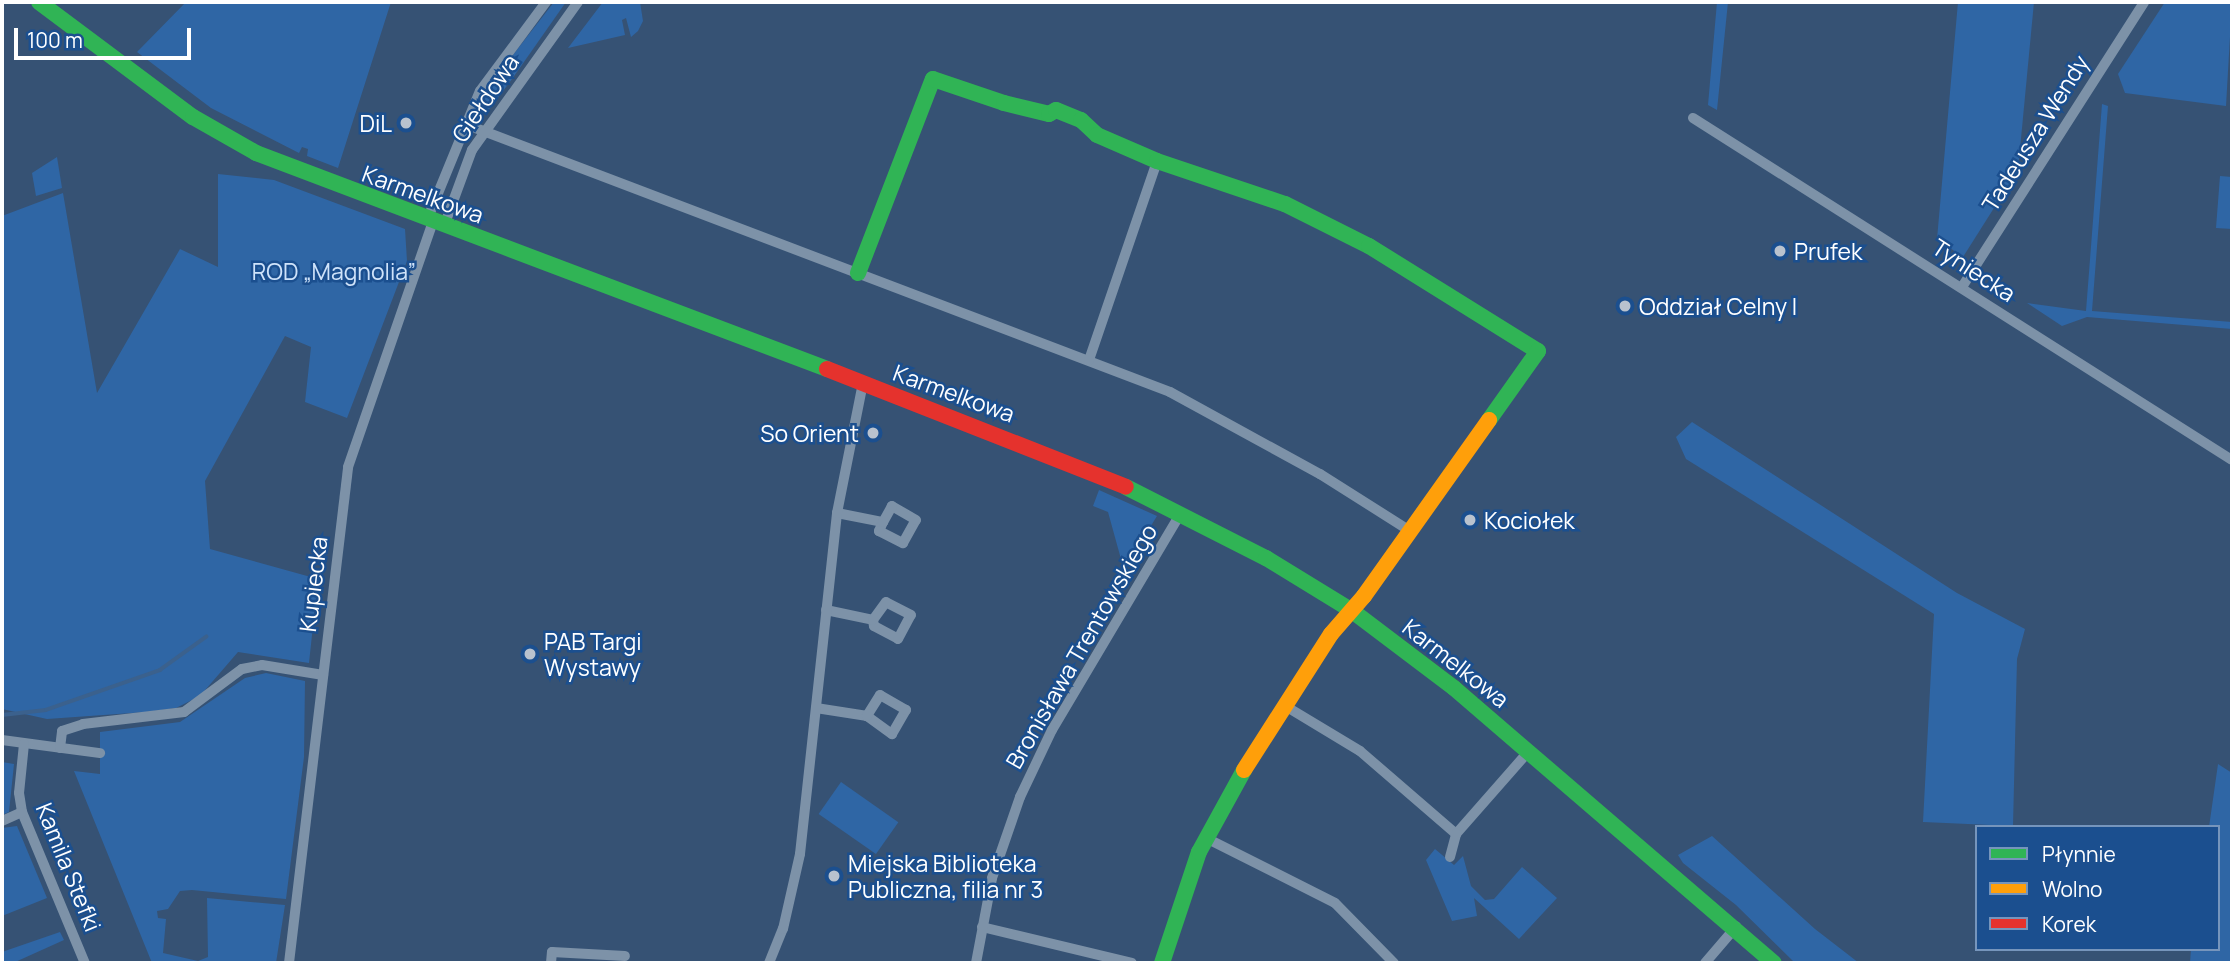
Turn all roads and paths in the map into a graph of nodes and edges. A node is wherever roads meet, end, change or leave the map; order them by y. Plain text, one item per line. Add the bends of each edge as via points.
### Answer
1 (39, 2) edge
2 (546, 2) edge
3 (578, 2) edge
4 (2144, 2) edge
5 (1693, 117) dead end
6 (465, 124) junction
7 (485, 130) junction
8 (1157, 161) junction
9 (434, 223) junction
10 (858, 273) junction
11 (1962, 287) junction
12 (1089, 360) junction
13 (863, 383) junction
14 (2232, 460) edge
15 (837, 513) junction
16 (1181, 513) junction
17 (883, 522) dead end
18 (1410, 531) junction
19 (826, 610) junction
20 (1350, 610) junction
21 (873, 620) dead end
22 (323, 675) junction
23 (1286, 706) junction
24 (816, 708) junction
25 (867, 716) dead end
26 (2, 740) edge
27 (24, 744) junction
28 (60, 748) junction
29 (1529, 751) junction
30 (100, 753) dead end
31 (22, 812) junction
32 (2, 821) edge
33 (1456, 834) junction
34 (1206, 838) junction
35 (1450, 857) dead end
36 (982, 927) junction
37 (1736, 927) junction
38 (625, 956) dead end
39 (85, 963) edge
40 (289, 963) edge
41 (551, 963) edge
42 (769, 963) edge
43 (976, 963) edge
44 (1132, 963) edge
45 (1162, 963) edge
46 (1394, 963) edge
47 (1705, 963) edge
48 (1774, 963) edge

1 - 9 street, Karmelkowa via 225,137
2 - 6 street, Giełdowa via 496,65
3 - 7 street, Giełdowa
4 - 11 street, Tadeusza Wendy
5 - 11 street, Tyniecka
6 - 7 street
6 - 9 street, Giełdowa
7 - 9 street, Giełdowa
7 - 10 street
8 - 10 street via 1097,135 1081,120 1056,110 1049,114 1004,103 933,79
8 - 12 street
8 - 18 street via 1285,204 1369,246 1538,351
9 - 13 street, Karmelkowa
9 - 22 street, Kupiecka via 348,467
10 - 12 street
11 - 14 street, Tyniecka
12 - 18 street via 1232,423
13 - 15 street
13 - 16 street, Karmelkowa via 1024,443
15 - 17 street
15 - 19 street
16 - 20 street, Karmelkowa
16 - 36 street, Bronisława Trentowskiego via 1046,742 1003,844
18 - 20 street
19 - 21 street
19 - 24 street
20 - 23 street
20 - 29 street, Karmelkowa
22 - 28 street via 262,665 242,669 184,712 83,724 62,732
22 - 40 street, Kupiecka
23 - 33 street via 1360,751
23 - 34 street
24 - 25 street
24 - 42 street via 799,861 783,929
26 - 27 street
27 - 28 street
27 - 31 street, Kamila Stefki
28 - 30 street
29 - 33 street
29 - 37 street, Karmelkowa
31 - 32 street
31 - 39 street, Kamila Stefki
33 - 35 street
34 - 45 street
34 - 46 street via 1335,902
36 - 43 street, Bronisława Trentowskiego
36 - 44 street
37 - 47 street
37 - 48 street, Karmelkowa
38 - 41 street via 552,951

